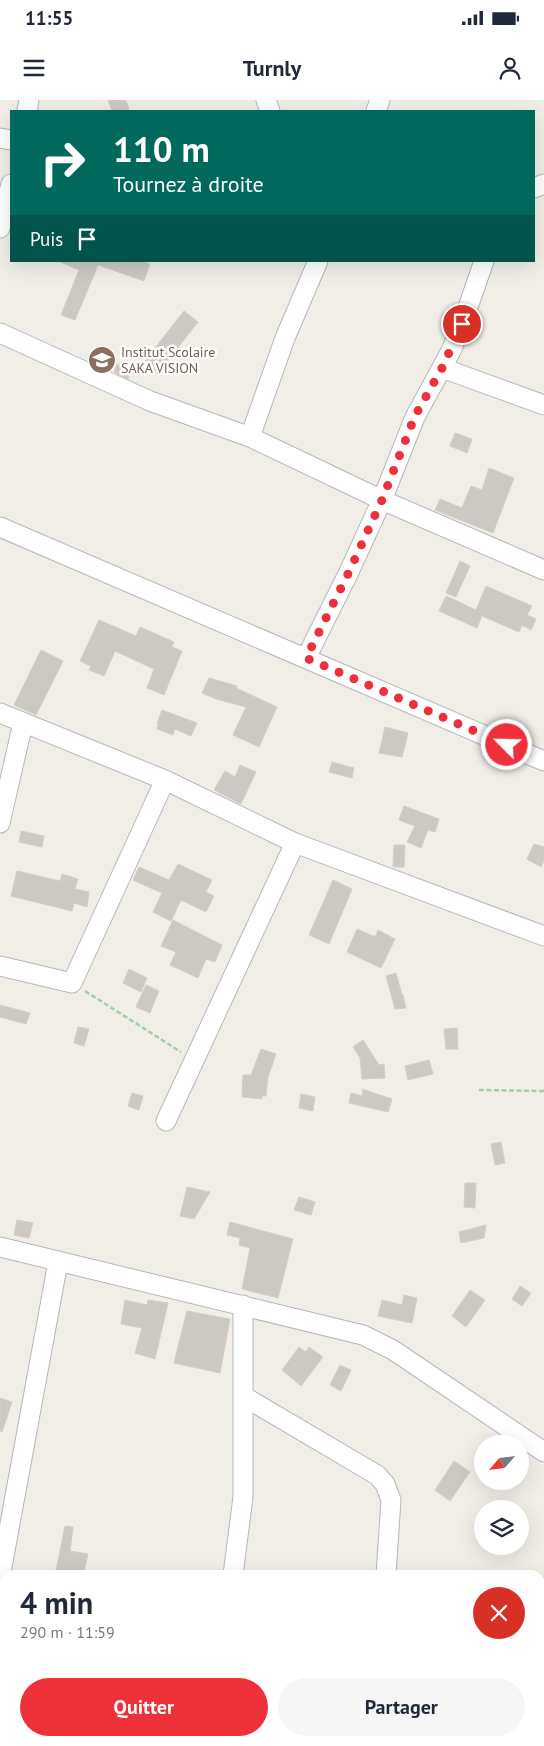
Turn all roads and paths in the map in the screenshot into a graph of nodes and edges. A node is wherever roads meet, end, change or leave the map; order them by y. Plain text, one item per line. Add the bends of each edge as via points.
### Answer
1 (10, 188) edge
2 (0, 228) edge
3 (318, 262) edge
4 (484, 262) edge
5 (0, 333) edge
6 (442, 368) junction
7 (544, 405) edge
8 (250, 437) junction
9 (382, 500) junction
10 (0, 527) edge
11 (544, 570) edge
12 (306, 658) junction
13 (0, 713) edge
14 (23, 723) junction
15 (544, 761) edge
16 (165, 780) junction
17 (0, 824) edge
18 (295, 843) junction
19 (544, 936) edge
20 (0, 966) edge
21 (72, 983) junction
22 (193, 1060) junction
23 (479, 1090) dead end
24 (544, 1091) edge
25 (166, 1121) dead end
26 (0, 1247) edge
27 (58, 1262) junction
28 (243, 1305) junction
29 (243, 1396) junction
30 (544, 1452) edge
31 (1, 1570) edge
32 (234, 1570) edge
33 (386, 1570) edge

1 - 2 street
3 - 8 street via 285,338
4 - 6 street
5 - 8 street via 150,401
6 - 7 street
6 - 9 street via 415,416
8 - 9 street
9 - 11 street
9 - 12 street
10 - 12 street
12 - 15 street
13 - 14 street
14 - 16 street
14 - 17 street
16 - 18 street
16 - 21 street
18 - 19 street
18 - 22 street
20 - 21 street
21 - 22 path
22 - 25 street
23 - 24 path
26 - 27 street
27 - 28 street
27 - 31 street
28 - 29 street
28 - 30 street via 363,1334 378,1341
29 - 32 street via 243,1497
29 - 33 street via 377,1475 385,1484 391,1500

